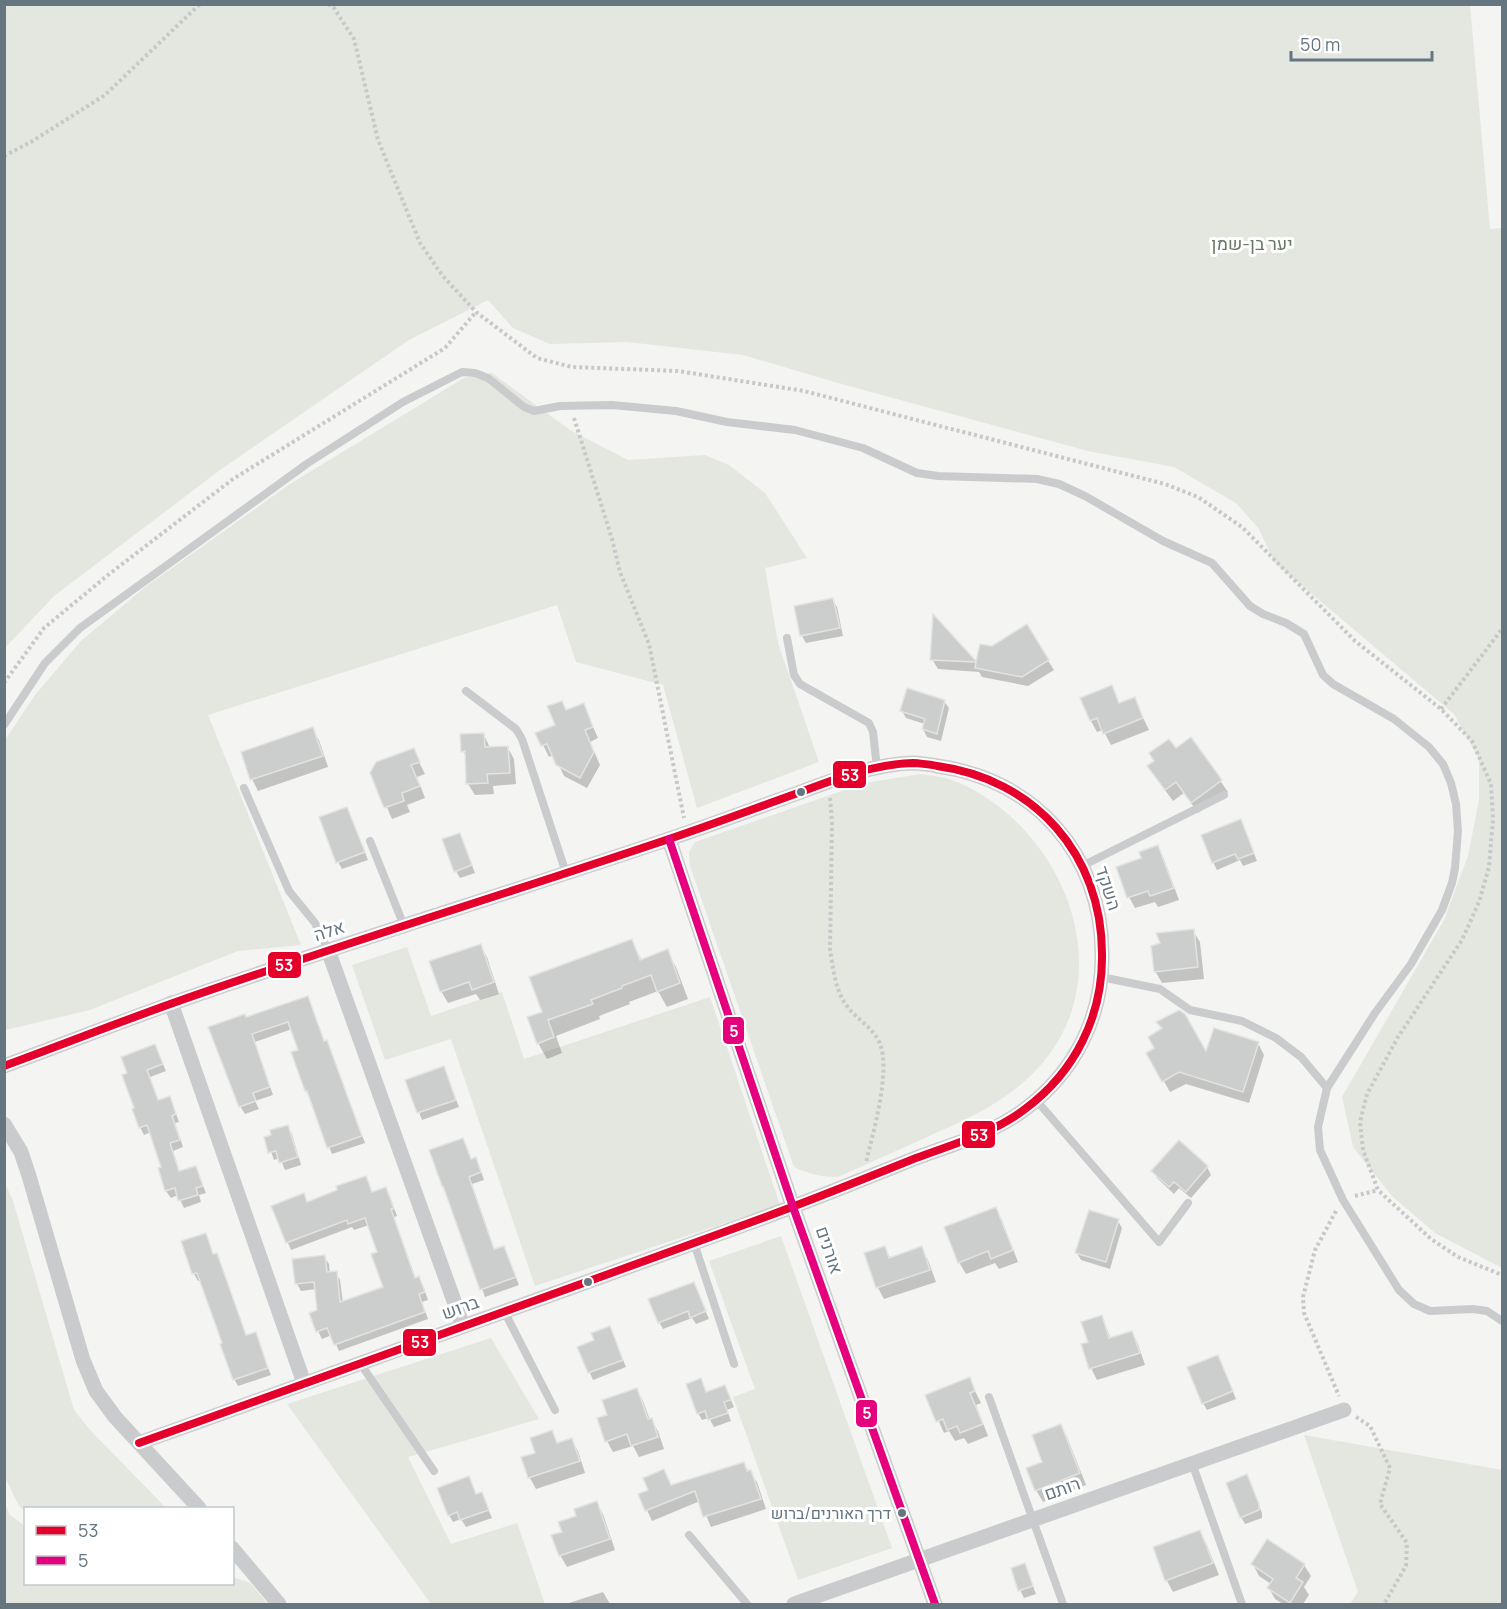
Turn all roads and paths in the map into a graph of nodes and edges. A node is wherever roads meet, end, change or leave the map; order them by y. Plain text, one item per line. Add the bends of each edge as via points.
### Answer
1 (200, 4) edge
2 (328, 4) edge
3 (4, 156) edge
4 (476, 312) junction
5 (570, 406) junction
6 (1503, 629) edge
7 (787, 638) dead end
8 (4, 683) edge
9 (466, 691) dead end
10 (1441, 709) junction
11 (4, 725) edge
12 (877, 768) junction
13 (828, 782) junction
14 (244, 788) dead end
15 (1224, 795) dead end
16 (687, 833) junction
17 (669, 839) junction
18 (370, 841) dead end
19 (1082, 866) junction
20 (566, 873) junction
21 (404, 926) junction
22 (328, 950) junction
23 (1101, 976) junction
24 (171, 1004) junction
25 (4, 1066) edge
26 (1327, 1088) junction
27 (1036, 1100) junction
28 (4, 1124) edge
29 (862, 1180) junction
30 (1378, 1190) junction
31 (1343, 1200) junction
32 (1188, 1203) dead end
33 (794, 1207) junction
34 (694, 1243) junction
35 (1503, 1275) edge
36 (504, 1311) junction
37 (1503, 1321) edge
38 (463, 1326) junction
39 (360, 1363) junction
40 (734, 1364) dead end
41 (304, 1383) junction
42 (990, 1397) dead end
43 (555, 1410) dead end
44 (1344, 1410) dead end
45 (140, 1443) junction
46 (1192, 1463) junction
47 (434, 1471) dead end
48 (197, 1507) edge
49 (1032, 1519) junction
50 (690, 1535) dead end
51 (234, 1550) edge
52 (918, 1559) junction
53 (817, 1601) edge
54 (279, 1605) edge
55 (747, 1605) edge
56 (794, 1605) edge
57 (935, 1605) edge
58 (1063, 1605) edge
59 (1242, 1605) edge

1 - 3 path via 105,95
2 - 4 path via 354,39 378,140 420,243 442,275
4 - 8 path via 445,348 233,479 108,575 44,628
4 - 10 path via 537,358 572,366 678,371 804,391 1165,484 1198,497 1242,527 1355,641
5 - 11 lane via 534,411 488,378 468,372 403,402 308,464 80,628 45,663
5 - 16 path via 621,572 649,644
5 - 26 lane via 676,411 795,430 863,448 917,473 1037,479 1059,484 1212,563 1250,606 1304,634 1323,675 1394,719 1429,747 1443,764 1456,804 1458,831 1452,883 1442,910 1411,964
6 - 10 path
7 - 12 lane via 794,675 800,684 869,723
9 - 20 lane via 516,729 522,739
10 - 30 path via 1472,741 1491,784 1489,867 1462,940 1398,1037 1368,1094 1360,1122 1363,1150
12 - 13 street, השקד
12 - 19 street, השקד via 915,763 963,769 996,781 1048,818 1068,841
13 - 16 street, השקד
13 - 29 path via 833,968 846,1005 881,1045 883,1064 881,1097
14 - 22 lane via 289,891 315,923
15 - 19 lane
16 - 17 street, השקד
17 - 20 street, אלה
17 - 33 street, אורנים
18 - 21 lane
19 - 23 street, השקד via 1102,931
20 - 21 street, אלה
21 - 22 street, אלה
22 - 24 street, אלה
22 - 38 street
23 - 26 lane via 1160,989 1190,1010 1242,1021 1276,1038 1301,1057
23 - 27 street, השקד via 1087,1035 1072,1061
24 - 25 street, אלה
24 - 41 street
26 - 31 lane via 1318,1127 1320,1150
27 - 29 street, השקד via 992,1129
27 - 32 lane via 1159,1242
28 - 45 street via 21,1152 83,1360 96,1391
29 - 33 street, השקד
30 - 31 path
30 - 35 path via 1431,1239 1458,1257
31 - 37 lane via 1399,1290 1414,1304 1430,1311 1487,1311
33 - 34 street, ברוש
33 - 52 street, אורנים
34 - 36 street, ברוש
34 - 40 lane
36 - 38 street, ברוש
36 - 43 lane
38 - 39 street, ברוש
39 - 41 street, ברוש
39 - 47 lane
41 - 45 street, ברוש
42 - 49 lane
44 - 46 street, רותם
45 - 48 street
46 - 49 street, רותם
46 - 59 lane
49 - 52 street, רותם
49 - 58 lane
50 - 55 lane
51 - 54 street
52 - 53 street, רותם
52 - 57 street, אורנים
53 - 56 street, רותם

